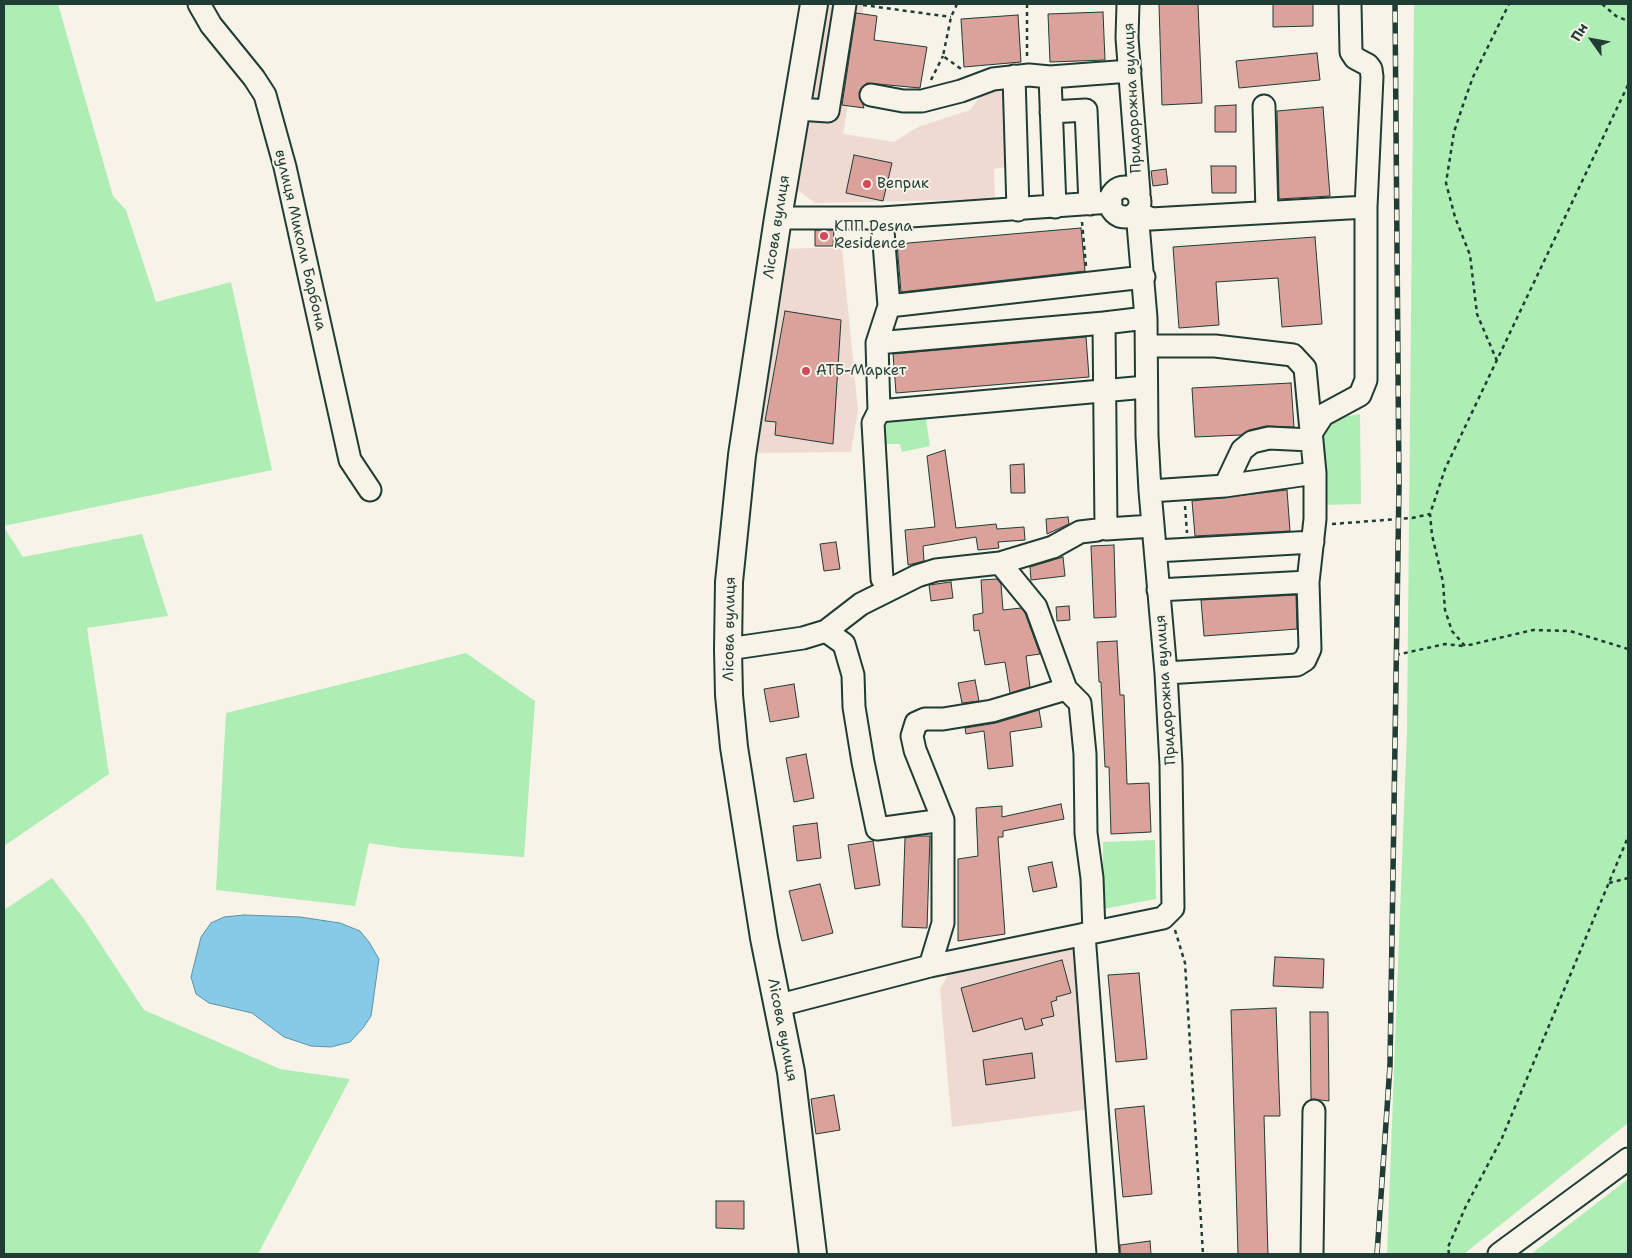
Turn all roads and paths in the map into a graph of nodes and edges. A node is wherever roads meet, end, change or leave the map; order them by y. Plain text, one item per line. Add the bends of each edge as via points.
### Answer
1 (199, 4) edge
2 (814, 4) edge
3 (845, 4) edge
4 (855, 4) edge
5 (957, 4) edge
6 (1027, 4) edge
7 (1128, 4) edge
8 (1350, 4) edge
9 (1509, 4) edge
10 (1602, 4) edge
11 (951, 16) junction
12 (1628, 21) edge
13 (1130, 71) junction
14 (1021, 75) junction
15 (1050, 76) junction
16 (993, 79) junction
17 (1628, 85) edge
18 (871, 95) dead end
19 (1264, 106) dead end
20 (797, 108) junction
21 (1051, 112) junction
22 (1138, 202) junction
23 (1094, 204) junction
24 (1055, 207) junction
25 (1366, 207) junction
26 (1018, 210) junction
27 (1267, 212) junction
28 (778, 218) junction
29 (882, 218) junction
30 (1144, 277) junction
31 (1088, 283) junction
32 (889, 306) junction
33 (1146, 318) junction
34 (1104, 323) junction
35 (877, 342) junction
36 (1147, 346) junction
37 (1496, 361) junction
38 (1146, 387) junction
39 (1104, 391) junction
40 (879, 411) junction
41 (1310, 438) junction
42 (1315, 473) junction
43 (1225, 486) junction
44 (1183, 489) junction
45 (370, 490) dead end
46 (1150, 491) junction
47 (1430, 514) junction
48 (1355, 523) dead end
49 (1153, 526) junction
50 (1097, 530) dead end
51 (1313, 542) junction
52 (1188, 549) junction
53 (1156, 551) junction
54 (1000, 563) junction
55 (882, 579) dead end
56 (1308, 582) junction
57 (1158, 590) junction
58 (826, 631) junction
59 (1465, 646) junction
60 (1628, 649) edge
61 (728, 650) junction
62 (1396, 655) dead end
63 (1166, 673) junction
64 (1066, 689) junction
65 (943, 820) junction
66 (1628, 837) edge
67 (1628, 878) edge
68 (1609, 883) junction
69 (1170, 912) junction
70 (1089, 933) junction
71 (930, 966) junction
72 (776, 1006) junction
73 (1314, 1111) dead end
74 (1628, 1159) edge
75 (813, 1254) edge
76 (1108, 1254) edge
77 (1203, 1254) edge
78 (1312, 1254) edge
79 (1449, 1254) edge
80 (1499, 1254) edge

1 - 45 street, вулиця Миколи Барбона via 211,25 265,95 285,167 350,460
2 - 20 main road, Лісова вулиця
3 - 20 street via 828,111
4 - 11 path
5 - 11 path
6 - 14 path
7 - 13 street, Придорожна вулиця
8 - 25 street via 1350,52 1368,65 1372,77
9 - 37 path via 1473,77 1463,105 1454,132 1446,183 1455,218 1470,255 1477,314
10 - 12 path
11 - 16 path via 943,56 964,71
13 - 15 street
13 - 22 street, Придорожна вулиця
14 - 15 street
14 - 16 street
14 - 26 street
15 - 21 street
16 - 18 street via 961,92 927,100 903,101
17 - 37 path
19 - 27 street
20 - 28 main road, Лісова вулиця
21 - 23 street via 1086,110
21 - 24 street
22 - 23 street via 1128,217 1119,216 1112,208
22 - 27 street via 1151,219
22 - 30 street, Придорожна вулиця
23 - 24 street
23 - 31 path
24 - 26 street
25 - 27 street
25 - 41 street via 1366,380 1360,395 1322,416
26 - 29 street
28 - 29 street
28 - 61 main road, Лісова вулиця via 742,455 729,582
29 - 32 street
30 - 31 street
30 - 33 street, Придорожна вулиця
31 - 32 street
32 - 35 street
33 - 34 street
33 - 36 street, Придорожна вулиця
34 - 35 street
34 - 39 street
35 - 40 street
36 - 38 street, Придорожна вулиця
36 - 41 street via 1215,346 1293,355 1305,368
37 - 47 path via 1445,469
38 - 39 street
38 - 46 street, Придорожна вулиця
39 - 40 street
39 - 49 street via 1106,529
40 - 55 street via 874,424
41 - 42 street
41 - 43 street via 1269,438 1252,442 1242,450
42 - 43 street
42 - 51 street
43 - 44 street
44 - 46 street
44 - 52 path
46 - 49 street, Придорожна вулиця
47 - 48 path
47 - 59 path via 1445,610 1452,631
49 - 53 street, Придорожна вулиця
50 - 54 street via 1080,532 1052,547
51 - 52 street
51 - 56 street
52 - 53 street
53 - 57 street, Придорожна вулиця
54 - 58 street via 936,570 917,576 861,604
54 - 64 street via 1036,607
56 - 57 street
56 - 63 street via 1310,649 1305,660 1296,665
57 - 63 street, Придорожна вулиця
58 - 61 street
58 - 65 street via 844,644 853,675 854,706 876,829
59 - 60 path via 1533,630 1570,631
59 - 62 path via 1445,644
61 - 72 main road, Лісова вулиця via 734,747
63 - 69 street, Придорожна вулиця via 1175,903
64 - 65 street via 992,710 916,723 912,736 915,750
64 - 70 street via 1080,703 1085,754 1086,833 1092,878
65 - 71 street via 942,923
66 - 68 path
67 - 68 path
68 - 79 path via 1502,1138 1448,1248
69 - 70 street via 1163,918
69 - 77 path via 1185,963
70 - 71 street
70 - 76 street
71 - 72 street
72 - 75 main road, Лісова вулиця via 791,1072
73 - 78 street
74 - 80 street

